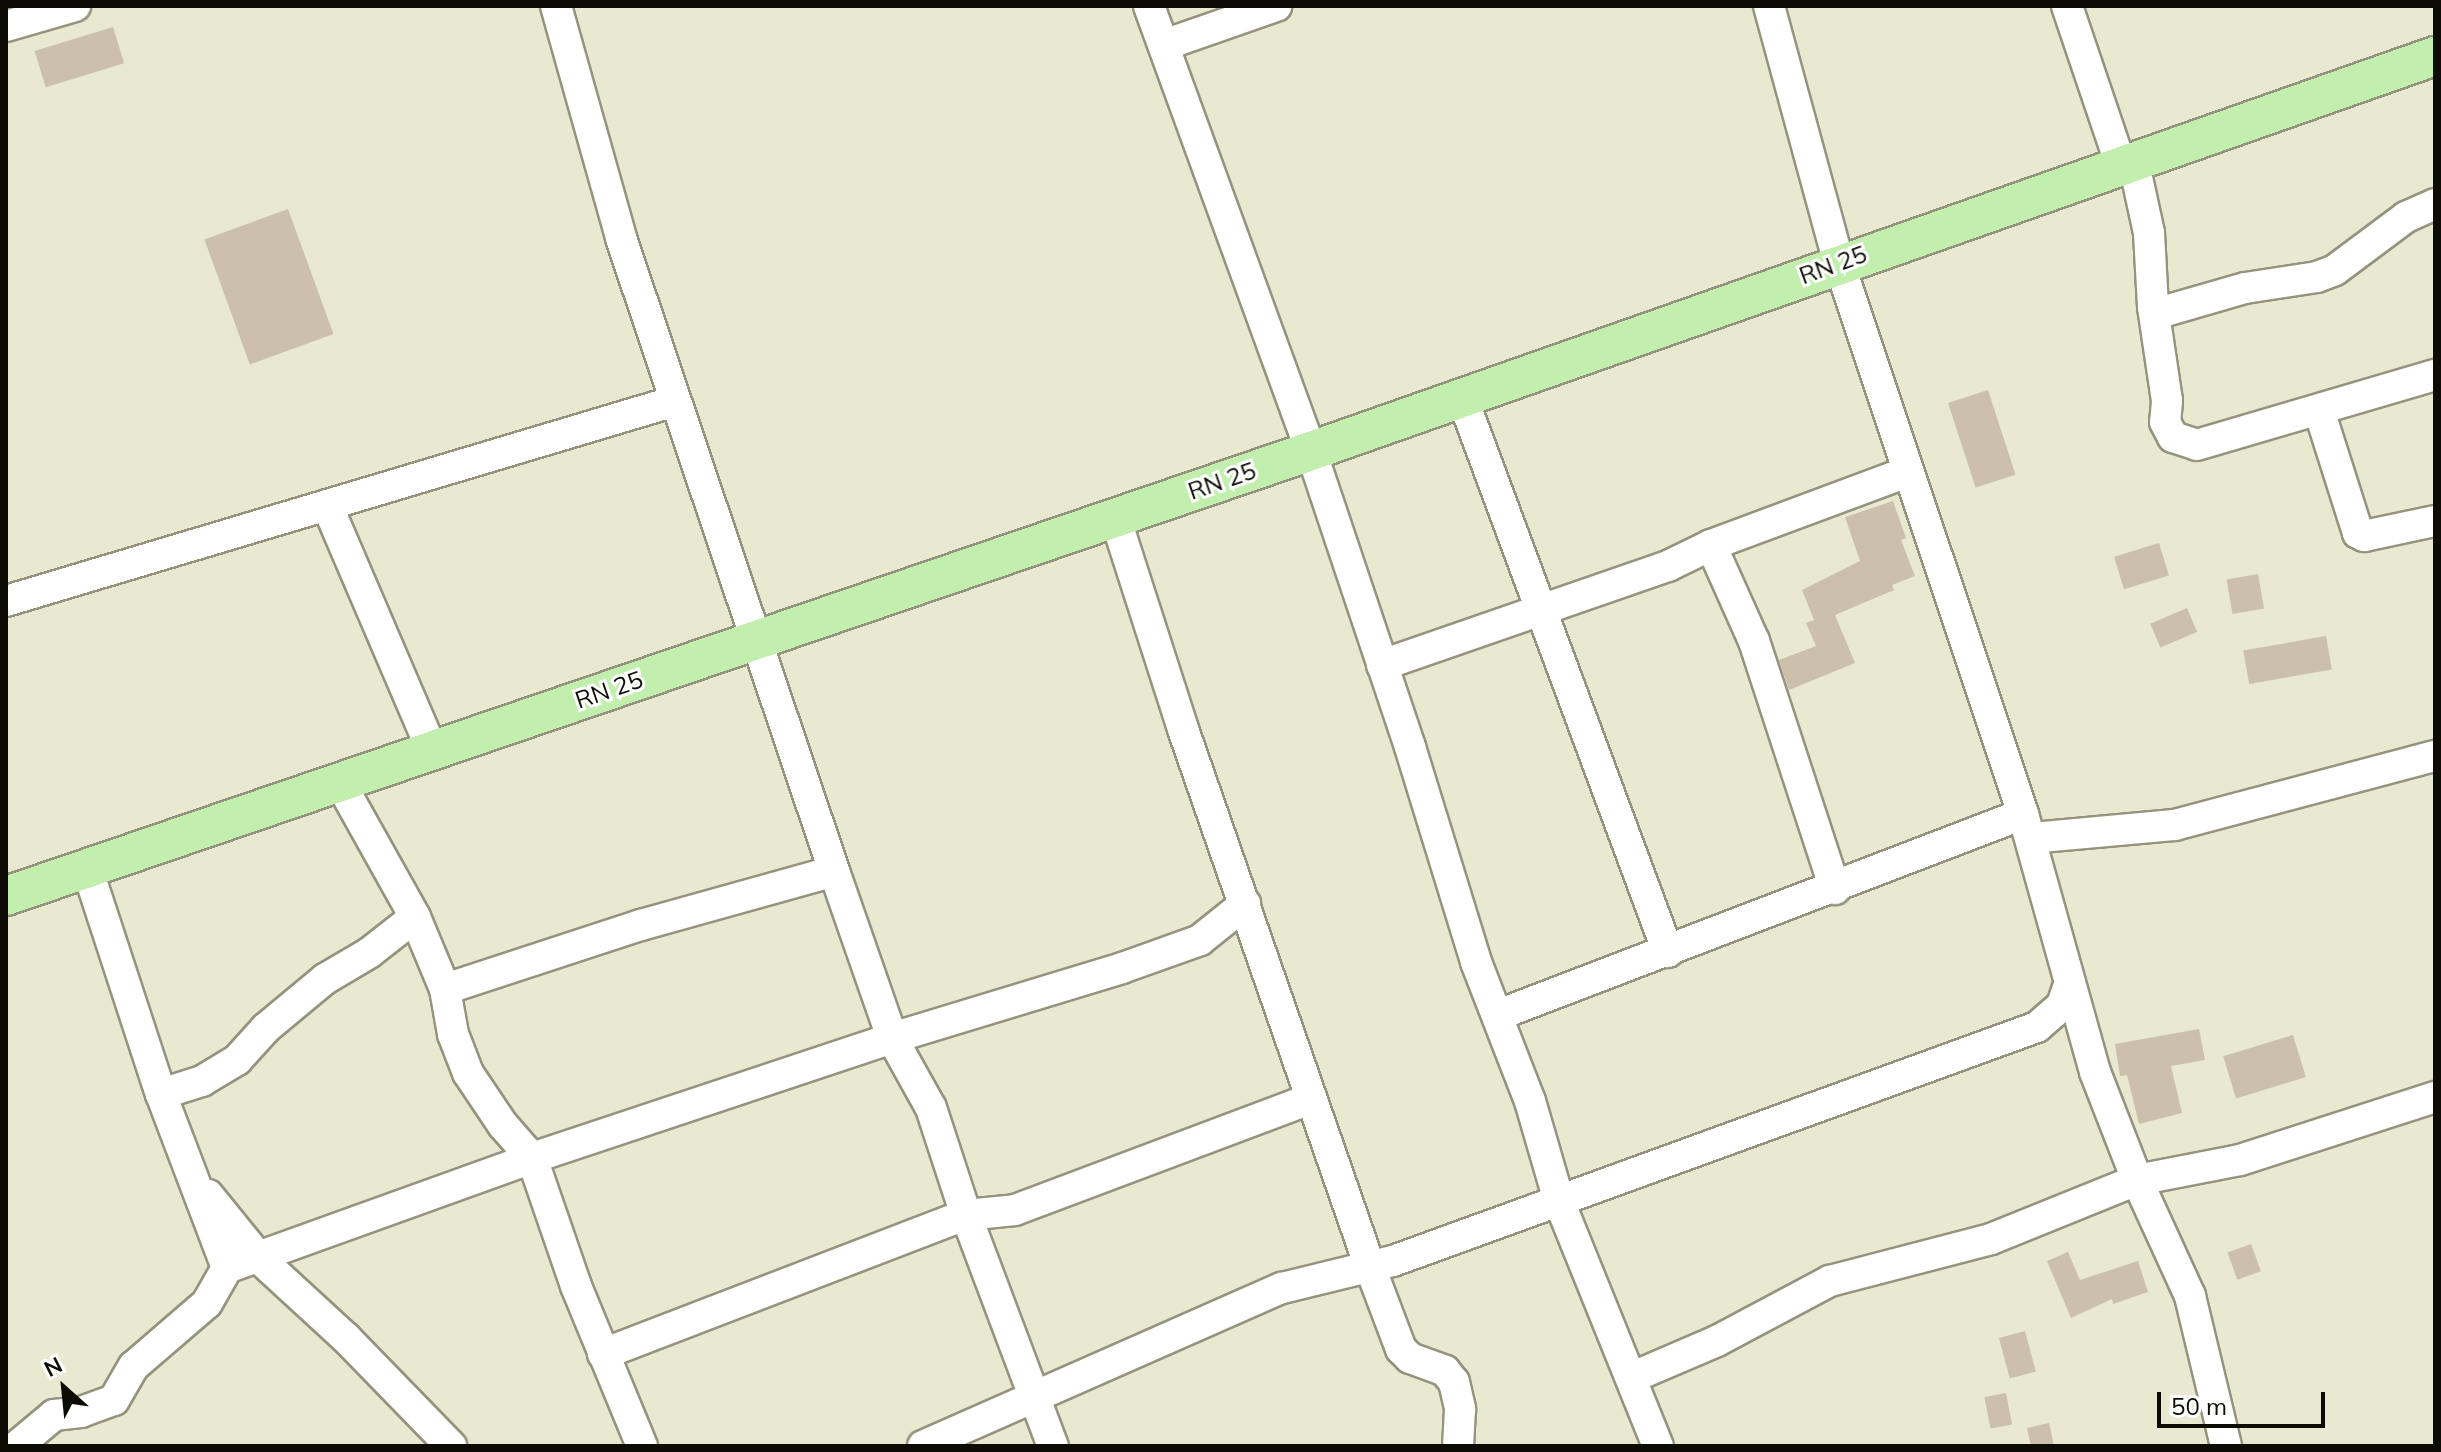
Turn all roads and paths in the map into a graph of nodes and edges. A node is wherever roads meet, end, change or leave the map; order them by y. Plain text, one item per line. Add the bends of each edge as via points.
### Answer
1 (75, 6) edge
2 (1149, 6) edge
3 (1276, 6) edge
4 (1769, 6) edge
5 (2067, 6) edge
6 (563, 16) edge
7 (6, 26) edge
8 (1164, 45) junction
9 (2435, 56) edge
10 (2127, 161) junction
11 (2435, 204) edge
12 (1839, 263) junction
13 (2155, 314) junction
14 (2435, 375) edge
15 (1462, 397) junction
16 (675, 401) junction
17 (2319, 410) junction
18 (1311, 451) junction
19 (1907, 472) junction
20 (327, 505) junction
21 (1115, 517) junction
22 (2435, 521) edge
23 (1711, 545) junction
24 (6, 601) edge
25 (1542, 610) junction
26 (758, 639) junction
27 (1382, 665) junction
28 (432, 750) junction
29 (2435, 756) edge
30 (339, 781) junction
31 (2027, 826) junction
32 (87, 868) junction
33 (834, 871) junction
34 (1835, 889) junction
35 (6, 896) edge
36 (1245, 904) junction
37 (415, 917) junction
38 (1668, 952) junction
39 (2070, 982) junction
40 (445, 989) junction
41 (1498, 1015) junction
42 (892, 1038) junction
43 (161, 1094) junction
44 (2435, 1097) edge
45 (1311, 1099) junction
46 (532, 1158) junction
47 (190, 1172) junction
48 (2137, 1180) junction
49 (1559, 1201) junction
50 (966, 1215) junction
51 (260, 1259) junction
52 (1370, 1267) junction
53 (227, 1268) junction
54 (603, 1354) junction
55 (1633, 1377) junction
56 (1034, 1396) junction
57 (1453, 1444) edge
58 (17, 1446) edge
59 (451, 1446) edge
60 (642, 1446) edge
61 (923, 1446) edge
62 (1053, 1446) edge
63 (1658, 1446) edge
64 (2226, 1446) edge

1 - 7 street
2 - 8 street
3 - 8 street
4 - 12 street
5 - 10 street
6 - 16 street via 621,238
8 - 18 street
9 - 10 main road, RN 25 / RN 25
10 - 12 main road, RN 25 / RN 25
10 - 13 street via 2149,233
11 - 13 street via 2406,217 2335,270
12 - 15 main road, RN 25 / RN 25
12 - 19 street
13 - 17 street via 2165,422 2173,437 2197,445
14 - 17 street
15 - 18 main road, RN 25 / RN 25
15 - 25 street
16 - 20 street
16 - 26 street
17 - 22 street via 2358,533
18 - 21 main road, RN 25 / RN 25
18 - 27 street
19 - 23 street
19 - 31 street
20 - 24 street
20 - 28 street
21 - 26 main road, RN 25 / RN 25
21 - 36 street
23 - 25 street via 1668,566
23 - 34 street via 1754,641
25 - 27 street
25 - 38 street
26 - 28 main road, RN 25 / RN 25
26 - 33 street
27 - 41 street via 1476,962
28 - 30 main road, RN 25 / RN 25
29 - 31 street via 2175,825
30 - 32 main road, RN 25 / RN 25
30 - 37 street
31 - 34 street
31 - 39 street
32 - 35 main road, RN 25 / RN 25
32 - 43 street
33 - 40 street via 641,925
33 - 42 street
34 - 38 street
36 - 42 street via 1200,940
36 - 45 street
37 - 40 street
37 - 43 street via 325,979 237,1060 202,1081
38 - 41 street
39 - 48 street via 2095,1072
39 - 49 street via 2062,1005 2037,1027
40 - 46 street via 453,1034 468,1073
41 - 49 street
42 - 46 street
42 - 50 street via 931,1108
43 - 47 street
44 - 48 street via 2240,1160
45 - 50 street via 1015,1210
45 - 52 street
46 - 51 street
46 - 54 street
47 - 51 street
47 - 53 street
48 - 55 street via 1991,1239 1830,1281 1742,1329
48 - 64 street via 2190,1296
49 - 52 street
49 - 55 street
50 - 54 street
50 - 56 street
51 - 53 street
51 - 59 street
52 - 56 street via 1282,1288
52 - 57 street via 1401,1349 1410,1358 1445,1371 1454,1382 1460,1409
53 - 58 street via 207,1303 134,1366 114,1400 54,1415
54 - 60 street
55 - 63 street
56 - 61 street
56 - 62 street

